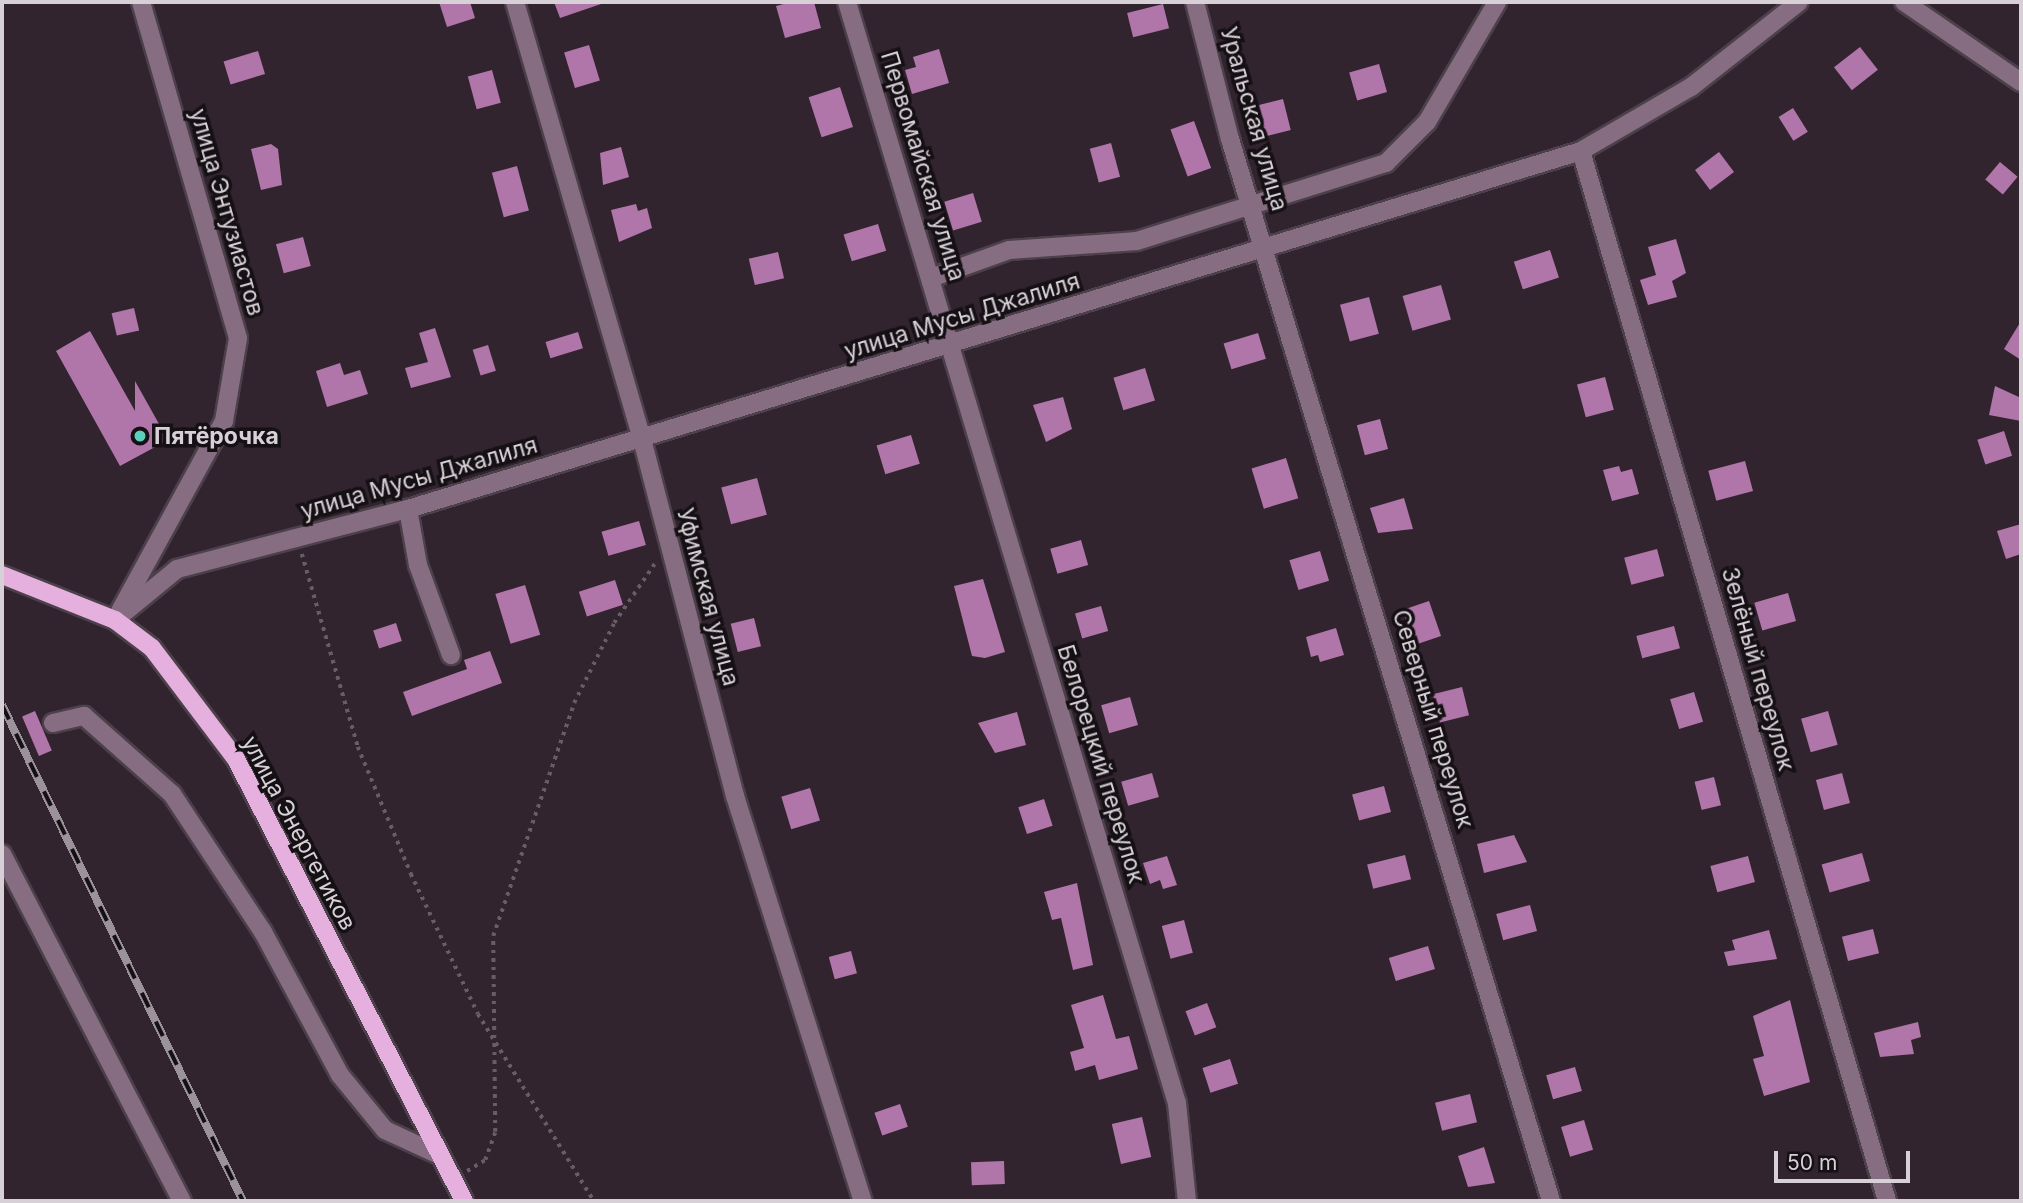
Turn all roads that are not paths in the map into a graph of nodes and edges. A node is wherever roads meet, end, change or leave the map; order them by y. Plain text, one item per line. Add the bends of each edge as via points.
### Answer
1 (141, 2) edge
2 (515, 2) edge
3 (847, 2) edge
4 (1195, 2) edge
5 (1497, 2) edge
6 (1799, 2) edge
7 (1904, 2) edge
8 (2021, 82) edge
9 (1581, 151) junction
10 (1254, 203) junction
11 (1267, 251) junction
12 (931, 278) junction
13 (951, 345) junction
14 (642, 439) junction
15 (408, 509) junction
16 (2, 575) edge
17 (115, 620) junction
18 (451, 656) dead end
19 (52, 723) dead end
20 (2, 853) edge
21 (439, 1155) junction
22 (182, 1201) edge
23 (464, 1201) edge
24 (863, 1201) edge
25 (1187, 1201) edge
26 (1552, 1201) edge
27 (1887, 1201) edge

1 - 17 street, улица Энтузиастов via 238,338 224,421
2 - 14 street, Уфимская улица
3 - 12 street, Первомайская улица
4 - 10 street, Уральская улица
5 - 10 street via 1427,122 1385,163
6 - 9 street, улица Мусы Джалиля via 1691,87
7 - 8 street
9 - 11 street, улица Мусы Джалиля
9 - 27 street, Зелёный переулок
10 - 11 street, Уральская улица
10 - 12 street via 1137,241 1009,250
11 - 13 street, улица Мусы Джалиля
11 - 26 street, Северный переулок
12 - 13 street, Первомайская улица
13 - 14 street, улица Мусы Джалиля
13 - 25 street, Белорецкий переулок via 1177,1103
14 - 15 street, улица Мусы Джалиля
14 - 24 street, Уфимская улица via 735,796
15 - 17 street, улица Мусы Джалиля via 177,569
15 - 18 street via 418,565
16 - 17 main road, улица Энергетиков
17 - 21 main road, улица Энергетиков via 152,648 236,759
19 - 21 street via 85,716 172,794 264,932 340,1075 385,1130
20 - 22 street
21 - 23 main road, улица Энергетиков

